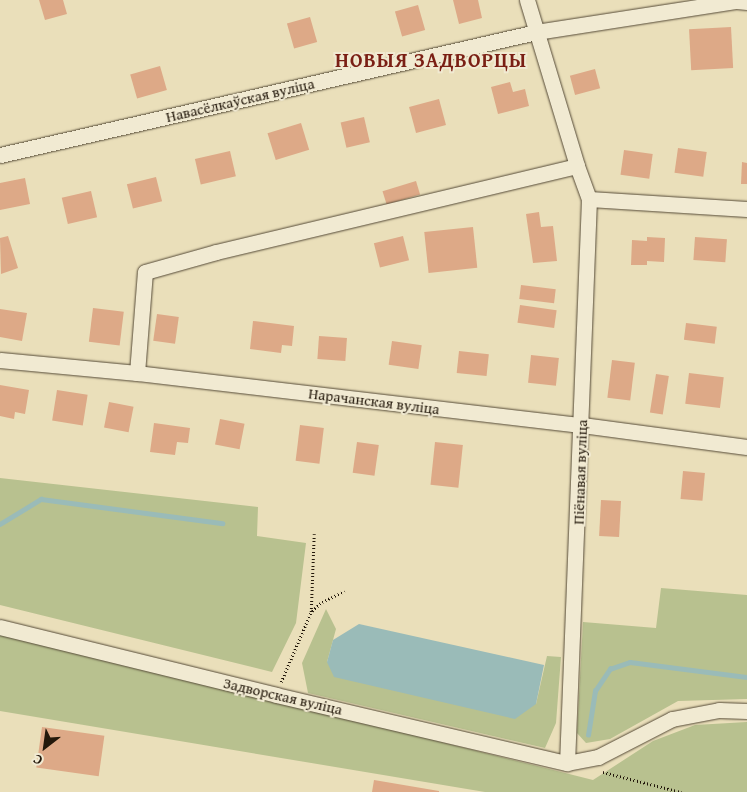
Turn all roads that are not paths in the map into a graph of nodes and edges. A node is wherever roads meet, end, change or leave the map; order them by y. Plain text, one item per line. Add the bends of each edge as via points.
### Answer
1 (526, 0) edge
2 (747, 2) edge
3 (536, 32) junction
4 (0, 155) edge
5 (577, 166) junction
6 (589, 199) junction
7 (747, 209) edge
8 (0, 360) edge
9 (137, 373) junction
10 (582, 425) junction
11 (747, 448) edge
12 (0, 627) edge
13 (747, 711) edge
14 (567, 763) junction

1 - 3 street, Піёнавая вуліца
2 - 3 street, Навасёлкаўская вуліца
3 - 4 street, Навасёлкаўская вуліца
3 - 5 street, Піёнавая вуліца
5 - 6 street, Піёнавая вуліца
5 - 9 street via 216,252 145,272
6 - 7 street
6 - 10 street, Піёнавая вуліца
8 - 9 street, Нарачанская вуліца
9 - 10 street, Нарачанская вуліца
10 - 11 street, Нарачанская вуліца
10 - 14 street, Піёнавая вуліца
12 - 14 street, Задворская вуліца
13 - 14 street via 719,710 672,719 598,757

